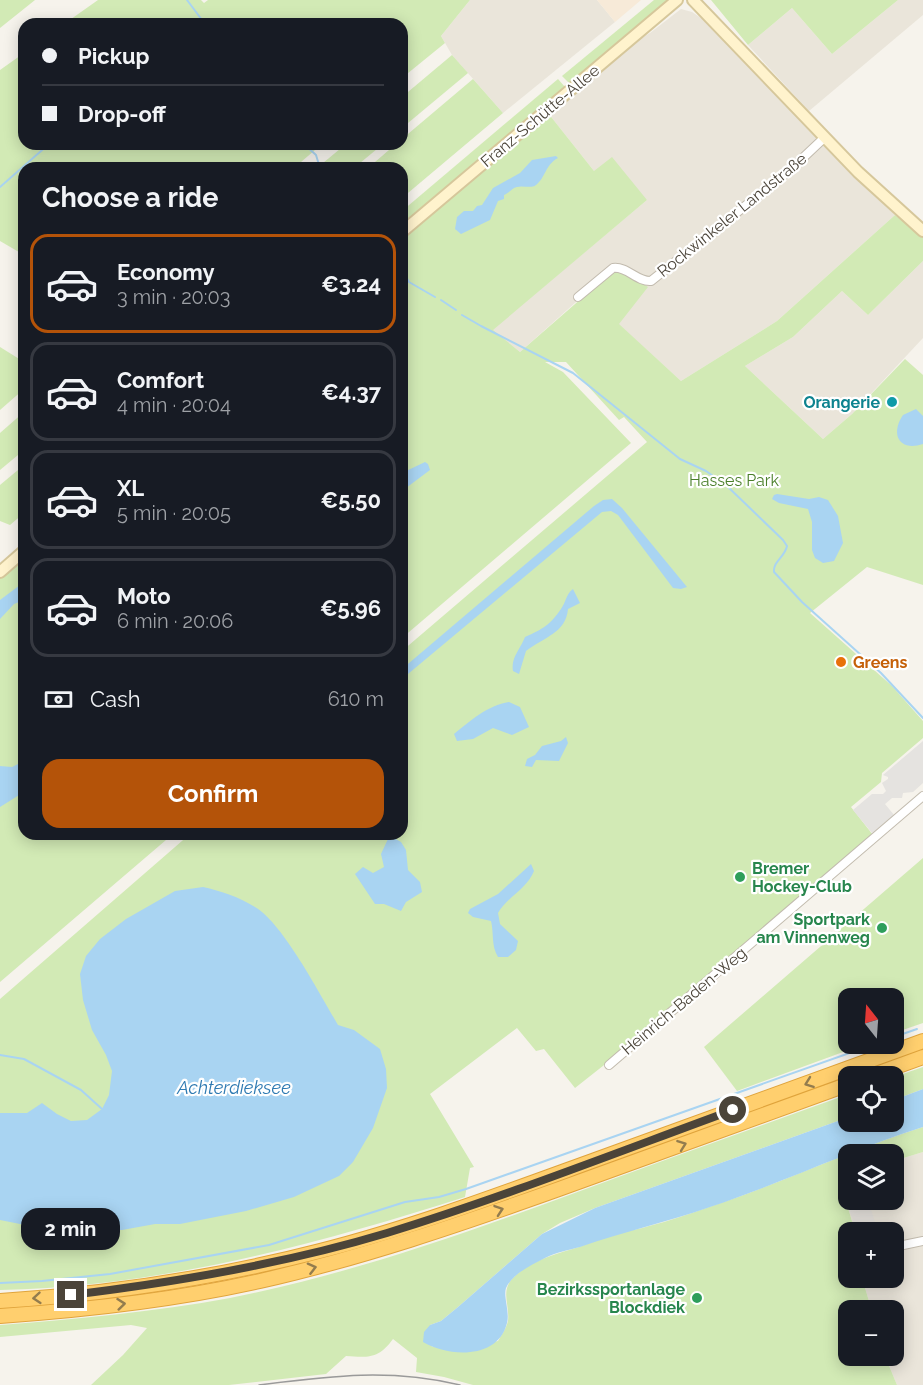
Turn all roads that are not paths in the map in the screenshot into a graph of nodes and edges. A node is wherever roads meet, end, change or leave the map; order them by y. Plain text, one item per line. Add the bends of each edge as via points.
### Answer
1 (677, 0) edge
2 (693, 0) edge
3 (824, 138) junction
4 (408, 227) edge
5 (923, 231) edge
6 (578, 297) dead end
7 (18, 556) edge
8 (0, 572) edge
9 (923, 796) edge
10 (923, 1041) edge
11 (923, 1057) edge
12 (609, 1065) dead end
13 (898, 1066) edge
14 (838, 1088) edge
15 (923, 1241) edge
16 (904, 1244) edge
17 (0, 1301) edge
18 (0, 1316) edge

1 - 4 main road, Franz-Schütte-Allee
2 - 3 main road
3 - 5 main road
3 - 6 street, Rockwinkeler Landstraße via 789,171 651,281 613,268
7 - 8 main road
9 - 12 street, Heinrich-Baden-Weg
10 -> 17 highway via 385,1233 202,1277
11 - 13 highway
18 -> 14 highway via 147,1301 259,1281 340,1261 398,1245
15 - 16 street

